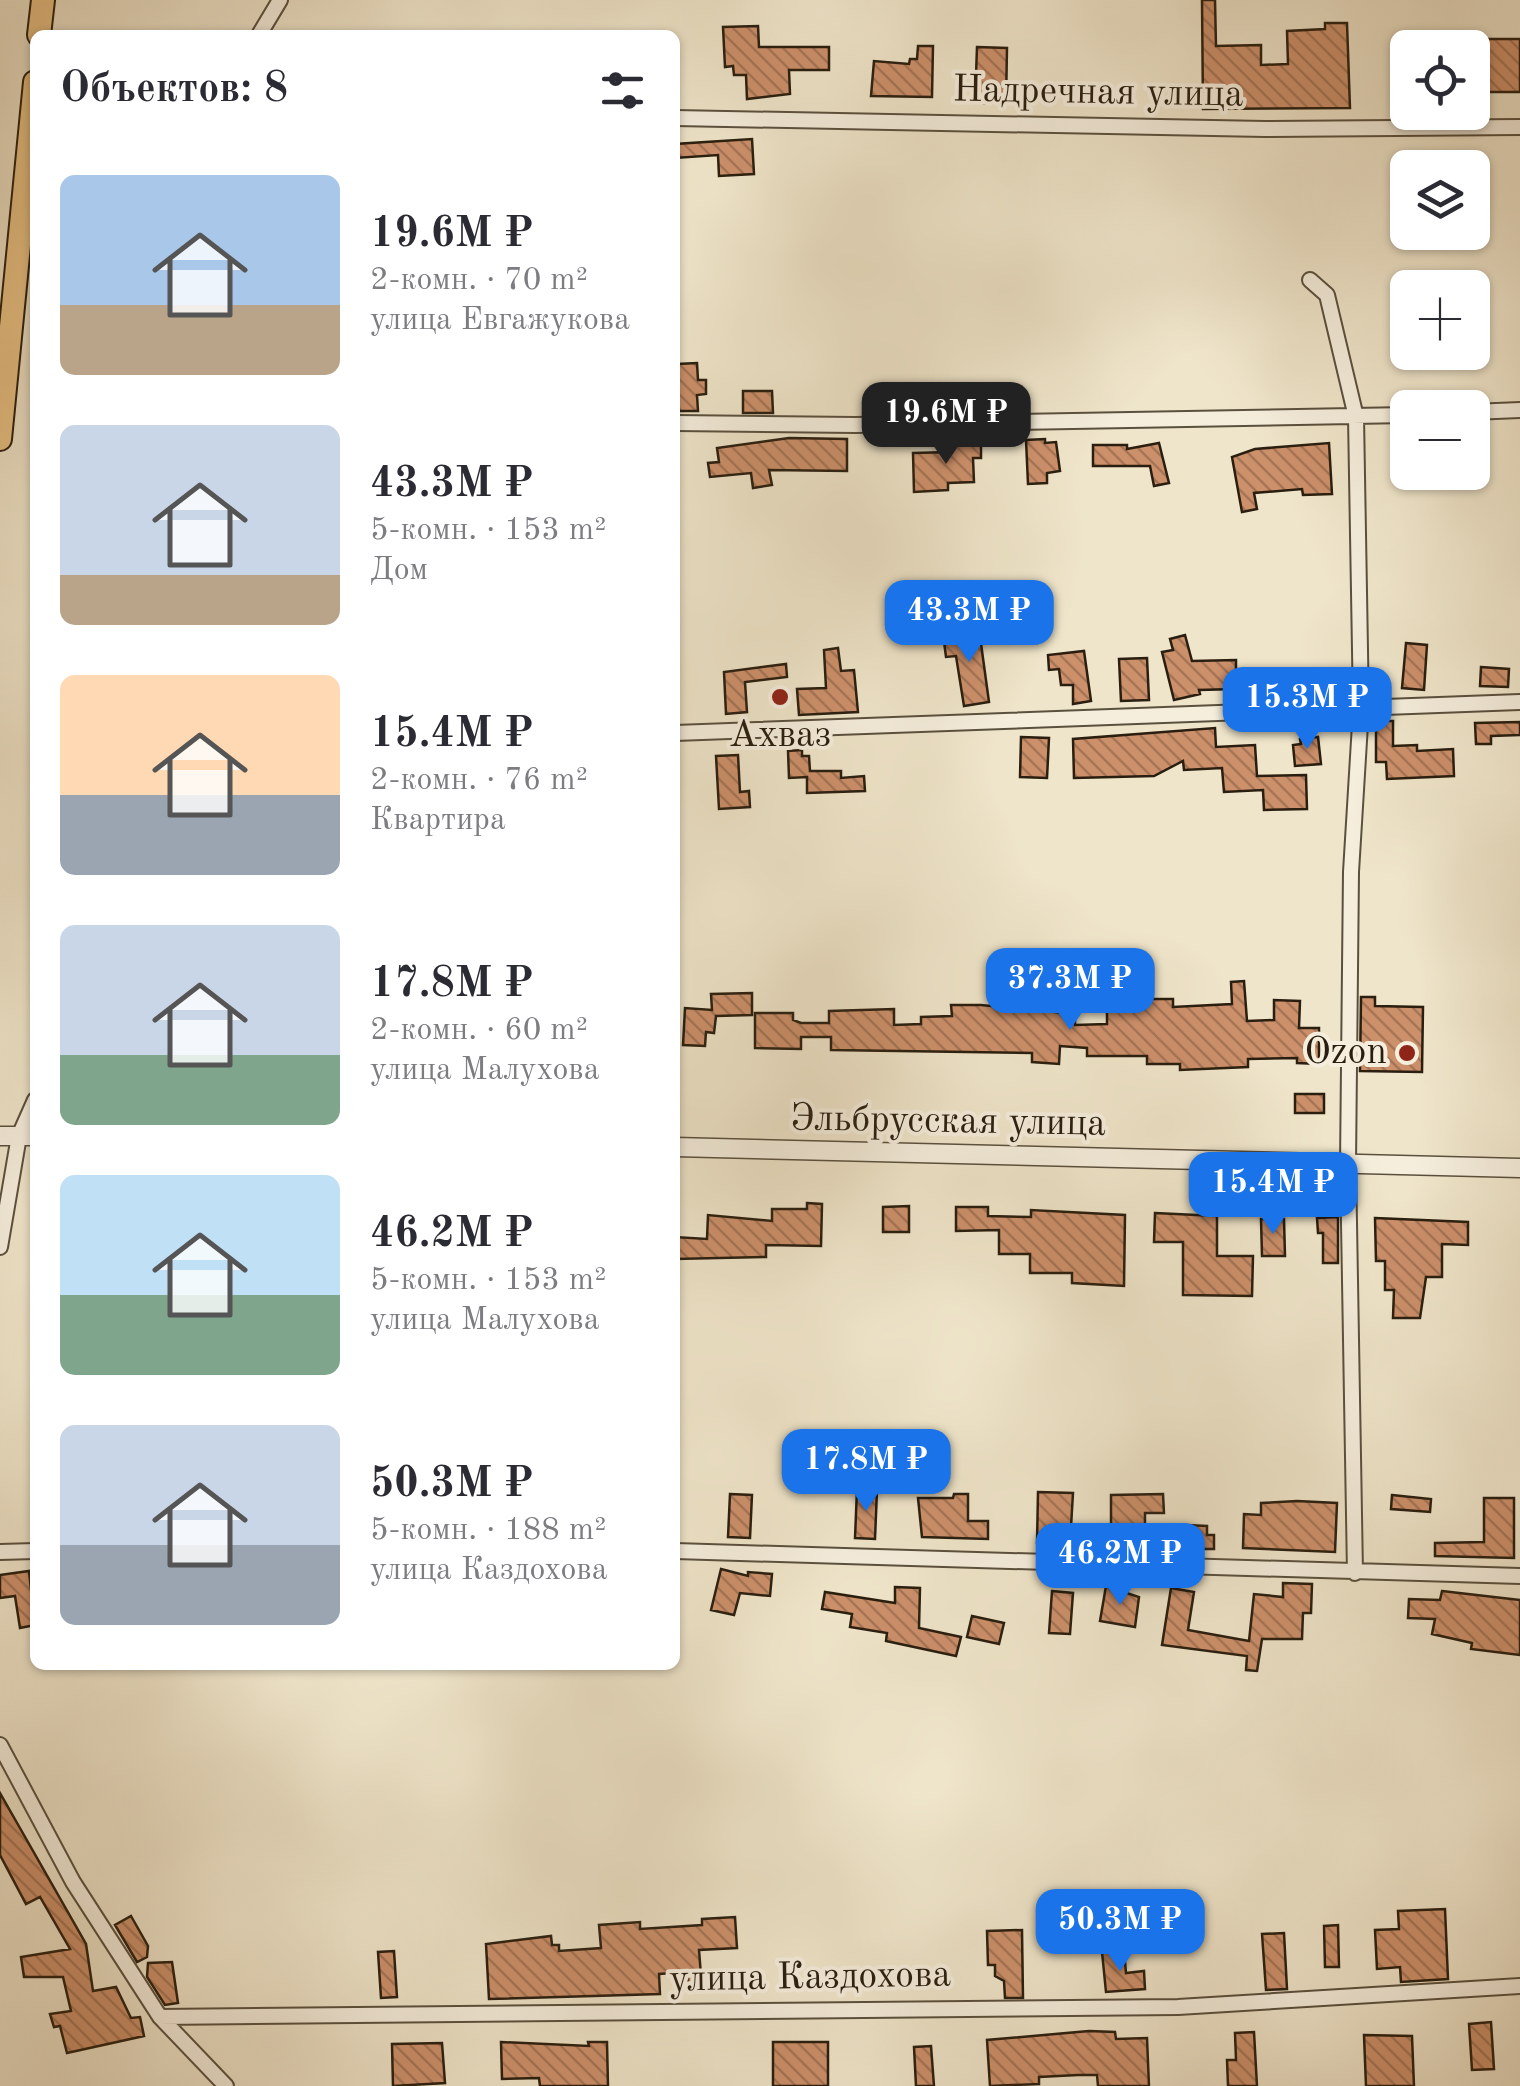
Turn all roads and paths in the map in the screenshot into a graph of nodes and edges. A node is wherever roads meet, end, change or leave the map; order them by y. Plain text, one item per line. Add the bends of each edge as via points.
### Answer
1 (42, 0) edge
2 (280, 0) edge
3 (39, 30) edge
4 (261, 30) edge
5 (680, 118) edge
6 (1520, 127) edge
7 (30, 133) edge
8 (1310, 280) dead end
9 (1520, 410) edge
10 (1490, 411) edge
11 (1390, 416) edge
12 (1356, 417) junction
13 (680, 423) edge
14 (0, 439) edge
15 (1520, 702) edge
16 (1361, 708) junction
17 (680, 733) edge
18 (30, 1111) edge
19 (18, 1136) edge
20 (680, 1147) edge
21 (1348, 1164) junction
22 (1520, 1168) edge
23 (0, 1246) edge
24 (680, 1551) edge
25 (0, 1552) edge
26 (30, 1552) edge
27 (1355, 1574) junction
28 (1520, 1576) edge
29 (0, 1745) edge
30 (1520, 1986) edge
31 (160, 2018) junction
32 (226, 2086) edge

1 - 3 highway
2 - 4 street
5 - 6 street, Надречная улица
7 - 14 highway
8 - 12 street via 1327,295
9 - 10 street
11 - 12 street
12 - 13 street
12 - 16 street
15 - 16 street
16 - 17 street
16 - 21 street via 1351,872
18 - 19 street
19 - 23 street
20 - 21 street, Эльбрусская улица
21 - 22 street, Эльбрусская улица
21 - 27 street
24 - 27 street
25 - 26 street
27 - 28 street
29 - 31 street via 74,1882
30 - 31 street, улица Каздохова via 1178,2007
31 - 32 street

